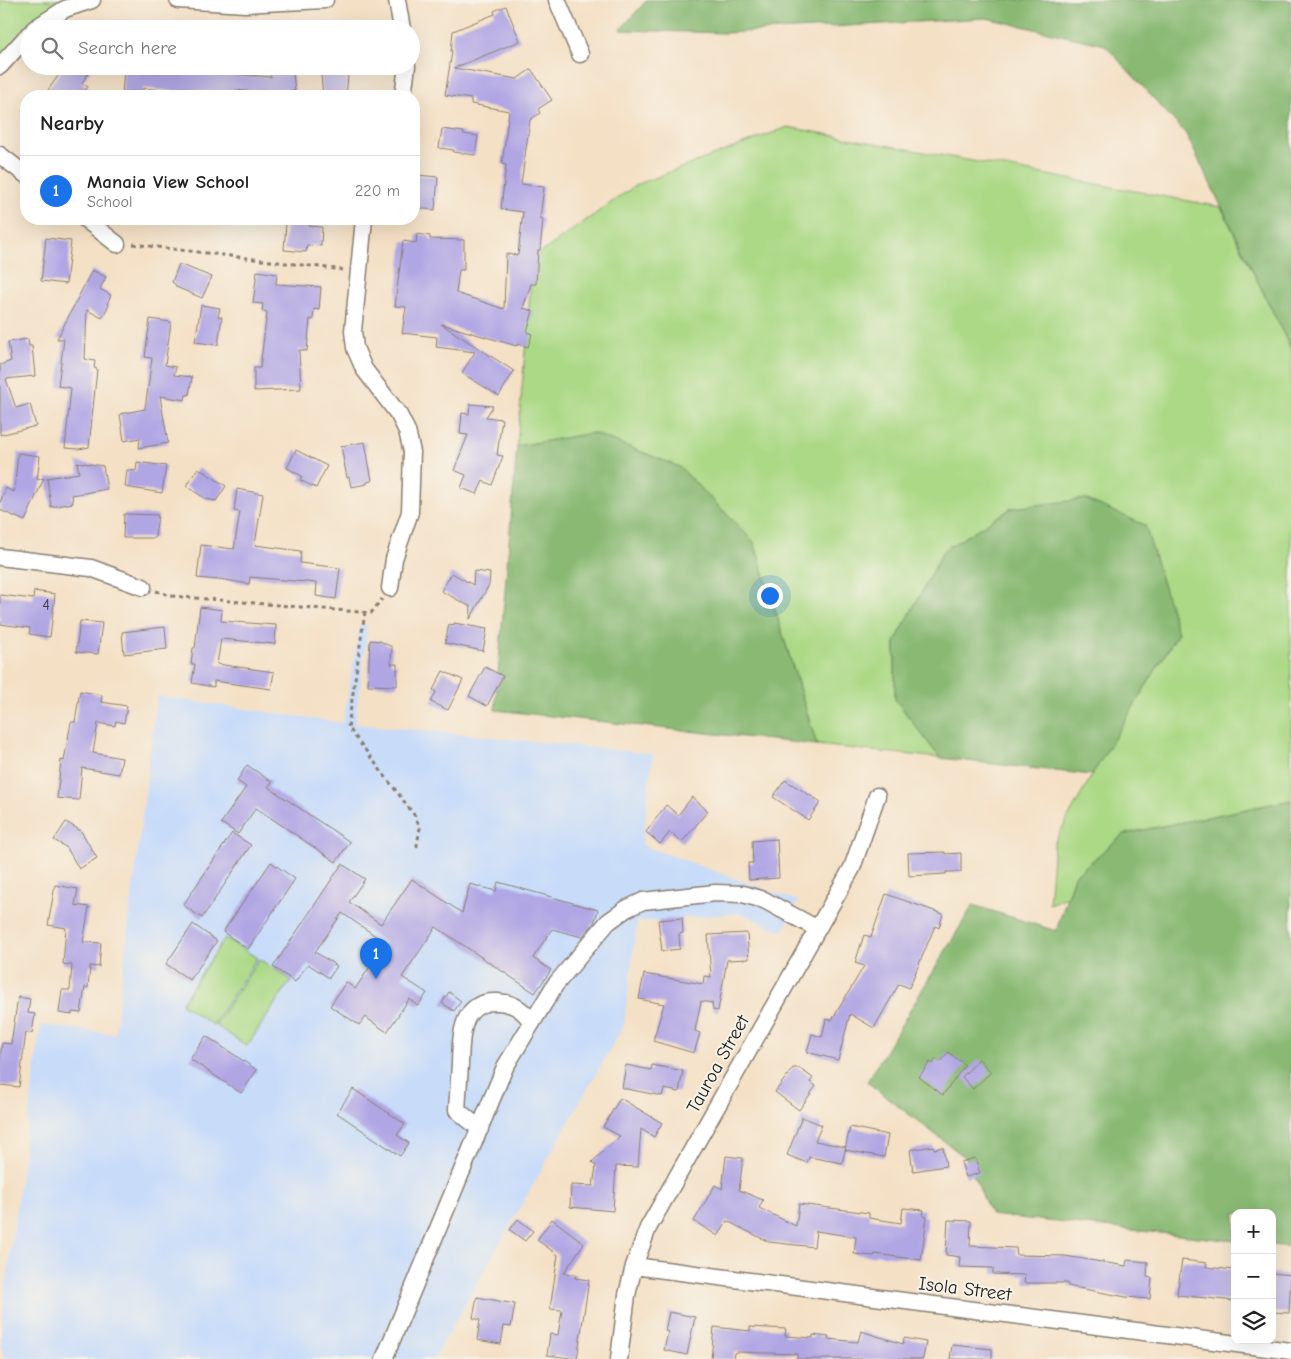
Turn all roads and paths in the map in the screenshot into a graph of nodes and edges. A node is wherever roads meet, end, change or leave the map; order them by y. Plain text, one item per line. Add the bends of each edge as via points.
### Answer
1 (92, 0) edge
2 (178, 0) edge
3 (325, 0) edge
4 (397, 0) edge
5 (557, 0) edge
6 (48, 20) edge
7 (400, 20) edge
8 (20, 44) edge
9 (580, 54) dead end
10 (0, 66) edge
11 (406, 75) edge
12 (404, 90) edge
13 (0, 155) edge
14 (20, 170) edge
15 (93, 225) edge
16 (363, 225) edge
17 (118, 244) joint
18 (358, 272) junction
19 (0, 557) edge
20 (143, 587) joint
21 (390, 588) joint
22 (365, 612) junction
23 (877, 796) dead end
24 (416, 851) dead end
25 (816, 928) junction
26 (532, 1023) junction
27 (480, 1129) junction
28 (634, 1266) junction
29 (1291, 1351) edge
30 (384, 1359) edge
31 (619, 1359) edge

1 - 6 street via 65,9
2 - 3 street via 245,4
4 - 7 street
5 - 9 street
8 - 10 street
11 - 12 street
13 - 14 street
15 - 17 street
16 - 18 street
17 - 18 path
18 - 21 street via 353,331 355,348 364,369 399,414 412,452 410,512 394,559
19 - 20 street via 91,568
20 - 22 path via 172,596
21 - 22 path via 372,613
22 - 24 path via 348,727 415,816 420,828
23 - 25 street, Tauroa Street via 852,868
25 - 26 street via 764,900 743,894 715,893 643,901 608,922 555,985
25 - 28 street, Tauroa Street via 648,1228
26 - 27 street via 505,1067
26 - 27 street via 526,1013 512,1004 482,1003 471,1011 462,1030 457,1110
27 - 30 street
28 - 29 street, Isola Street
28 - 31 street, Tauroa Street

